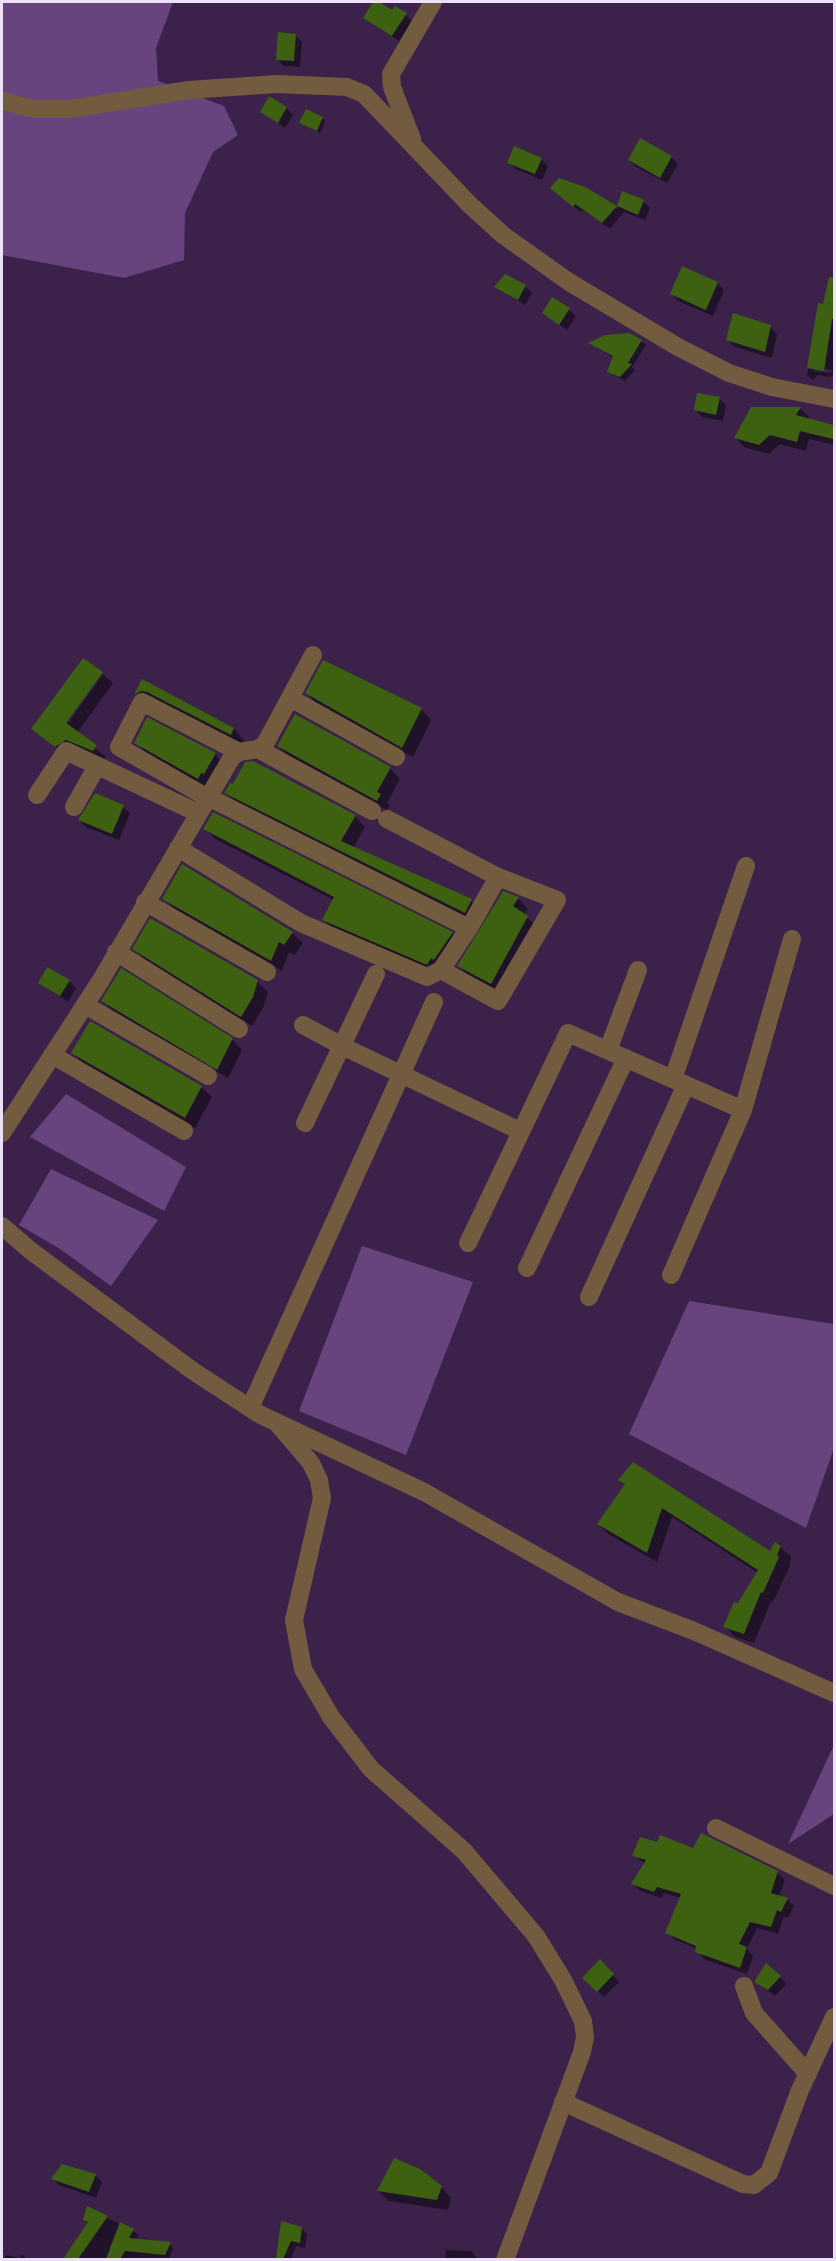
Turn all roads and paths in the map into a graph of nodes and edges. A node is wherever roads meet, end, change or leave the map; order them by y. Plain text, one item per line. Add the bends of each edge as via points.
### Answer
1 (433, 2) edge
2 (2, 101) edge
3 (413, 143) junction
4 (834, 399) edge
5 (313, 655) dead end
6 (290, 698) junction
7 (258, 749) junction
8 (239, 752) junction
9 (396, 757) dead end
10 (97, 766) junction
11 (37, 795) dead end
12 (205, 795) junction
13 (74, 807) dead end
14 (198, 813) junction
15 (178, 848) junction
16 (746, 866) dead end
17 (498, 877) junction
18 (145, 902) junction
19 (469, 928) junction
20 (792, 939) dead end
21 (116, 952) junction
22 (441, 970) junction
23 (638, 970) dead end
24 (267, 972) dead end
25 (375, 974) dead end
26 (434, 1002) dead end
27 (85, 1005) junction
28 (303, 1025) dead end
29 (239, 1029) dead end
30 (342, 1046) junction
31 (608, 1050) junction
32 (52, 1055) junction
33 (626, 1058) junction
34 (401, 1074) junction
35 (208, 1076) dead end
36 (680, 1082) junction
37 (743, 1110) junction
38 (305, 1123) dead end
39 (184, 1131) dead end
40 (520, 1131) junction
41 (2, 1133) edge
42 (2, 1226) edge
43 (468, 1243) dead end
44 (527, 1268) dead end
45 (671, 1275) dead end
46 (589, 1297) dead end
47 (250, 1408) junction
48 (276, 1422) junction
49 (834, 1693) edge
50 (716, 1828) dead end
51 (834, 1886) edge
52 (744, 1986) dead end
53 (834, 2017) edge
54 (808, 2074) junction
55 (563, 2102) junction
56 (505, 2259) edge

1 - 3 street via 391,74
2 - 3 street via 34,109 70,109 189,90 277,84 347,87 364,94
3 - 4 street via 503,235 569,282 729,373 772,387
5 - 6 street
6 - 7 street via 265,744
6 - 9 street
7 - 8 street
7 - 17 street
8 - 12 street
8 - 12 street via 142,702 119,747
10 - 11 street via 66,751
10 - 13 street
10 - 14 street
12 - 14 street
12 - 19 street
14 - 15 street
15 - 18 street
15 - 22 street via 301,923 427,976
16 - 36 street
17 - 19 street
17 - 22 street via 556,900 498,1001
18 - 21 street
18 - 24 street
19 - 22 street
20 - 37 street
21 - 27 street
21 - 29 street
23 - 31 street
25 - 30 street
26 - 34 street
27 - 32 street
27 - 35 street
28 - 30 street
30 - 34 street
30 - 38 street
31 - 33 street
31 - 40 street via 568,1033
32 - 39 street
32 - 41 street
33 - 36 street
33 - 44 street
34 - 40 street
34 - 47 street
36 - 37 street
36 - 46 street
37 - 45 street
40 - 43 street
42 - 47 street via 193,1371
47 - 48 street
48 - 49 street via 424,1492 618,1602
48 - 55 street via 311,1463 322,1498 294,1620 303,1669 330,1718 371,1769 464,1851 536,1936 563,1980 583,2021 585,2037
50 - 51 street
52 - 54 street via 754,2013
53 - 54 street
54 - 55 street via 769,2173 754,2185 743,2184
55 - 56 street

